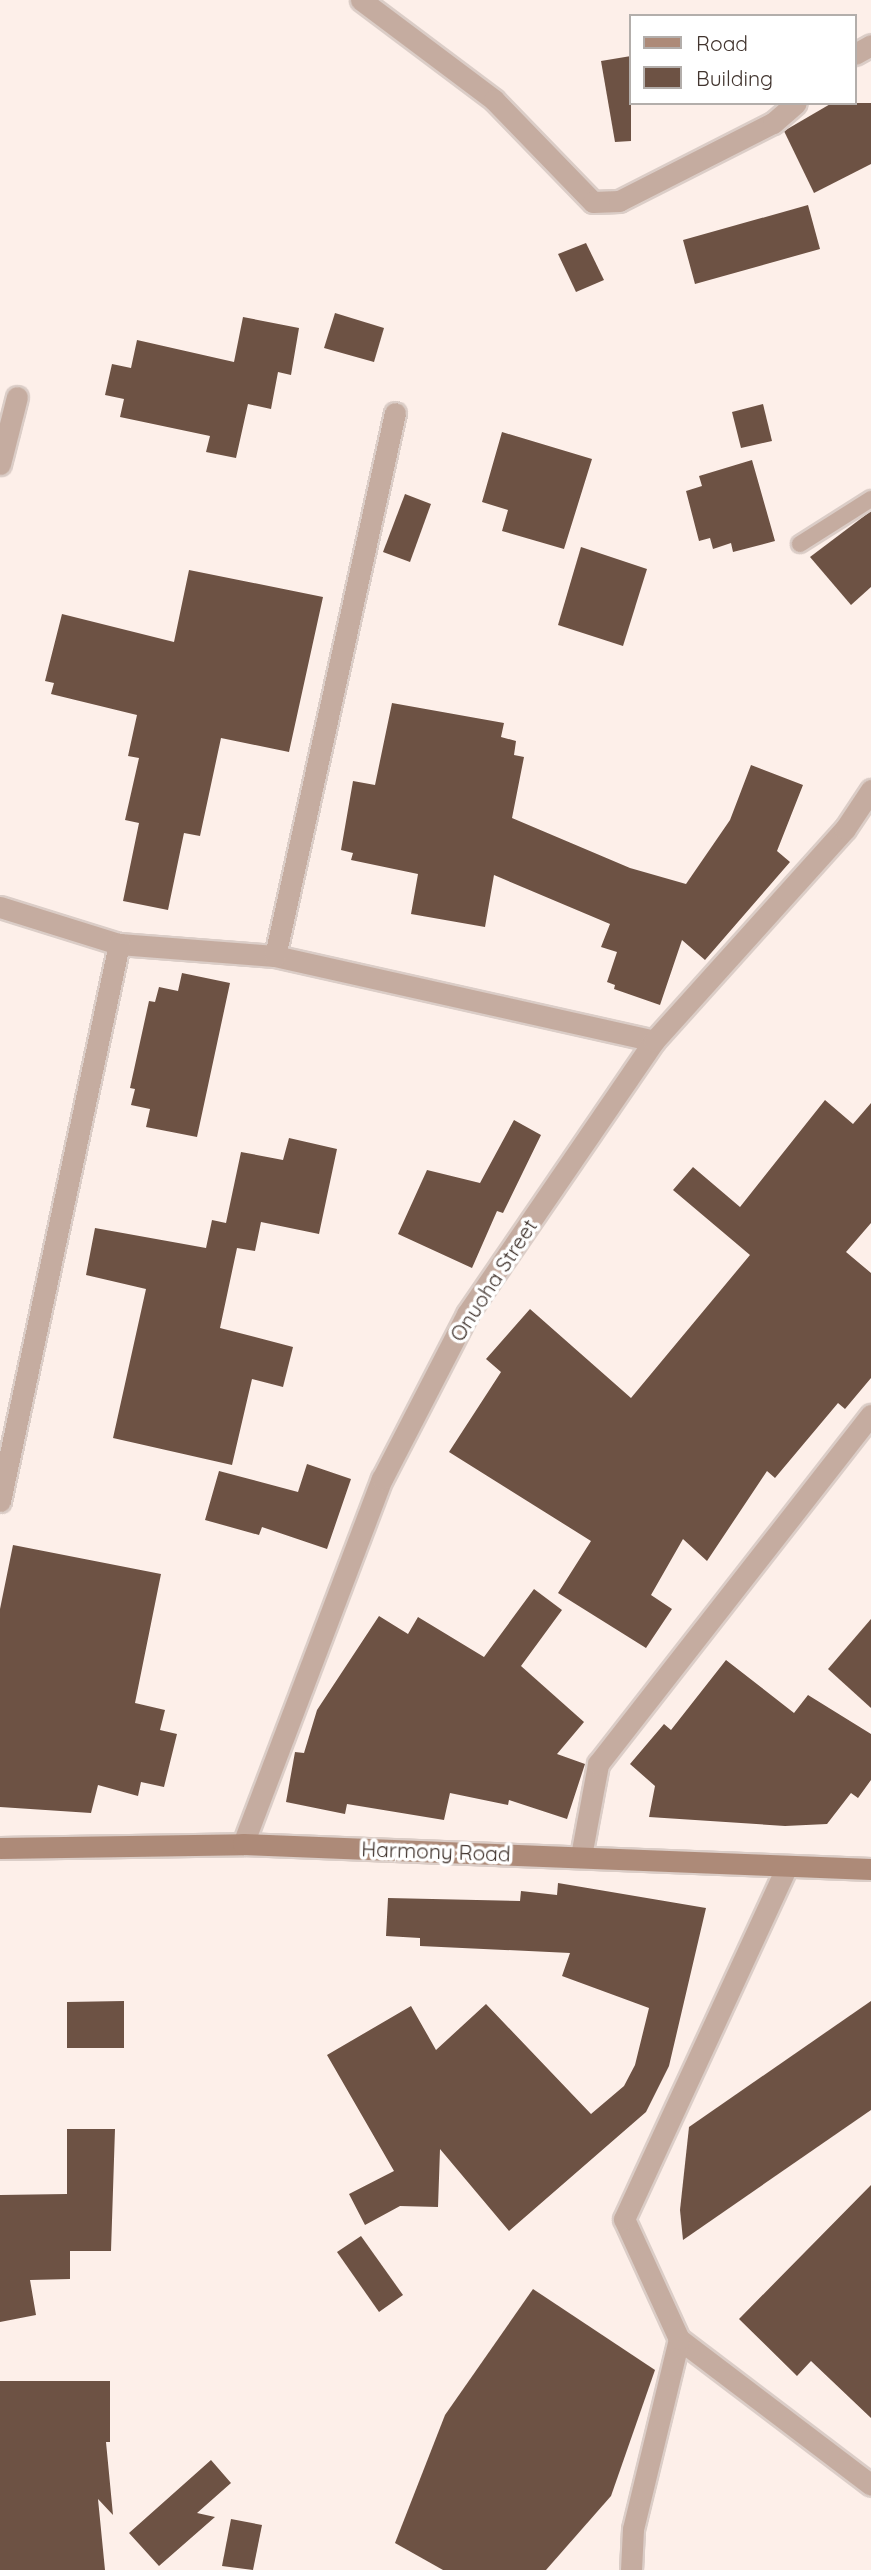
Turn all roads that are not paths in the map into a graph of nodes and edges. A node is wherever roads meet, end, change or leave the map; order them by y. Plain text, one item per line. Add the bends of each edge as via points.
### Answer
1 (361, 0) edge
2 (794, 105) edge
3 (17, 397) dead end
4 (395, 413) dead end
5 (0, 464) edge
6 (871, 499) edge
7 (800, 544) dead end
8 (871, 790) edge
9 (0, 907) edge
10 (119, 944) junction
11 (275, 956) junction
12 (654, 1041) junction
13 (871, 1415) edge
14 (0, 1501) edge
15 (243, 1844) junction
16 (0, 1848) edge
17 (581, 1856) junction
18 (786, 1868) junction
19 (871, 1869) edge
20 (680, 2339) junction
21 (871, 2485) edge
22 (631, 2570) edge

1 - 2 street via 494,100 593,202 619,201 773,123
3 - 5 street
4 - 11 street
6 - 7 lane
8 - 12 street, Onuoha Street via 845,829
9 - 10 street
10 - 11 street
10 - 14 street
11 - 12 street
12 - 15 street, Onuoha Street via 467,1314 382,1479
13 - 17 street via 598,1763
15 - 16 main road, Harmony Road
15 - 17 main road, Harmony Road
17 - 18 main road, Harmony Road
18 - 19 main road, Harmony Road
18 - 20 street via 624,2219
20 - 21 street
20 - 22 street via 633,2529

